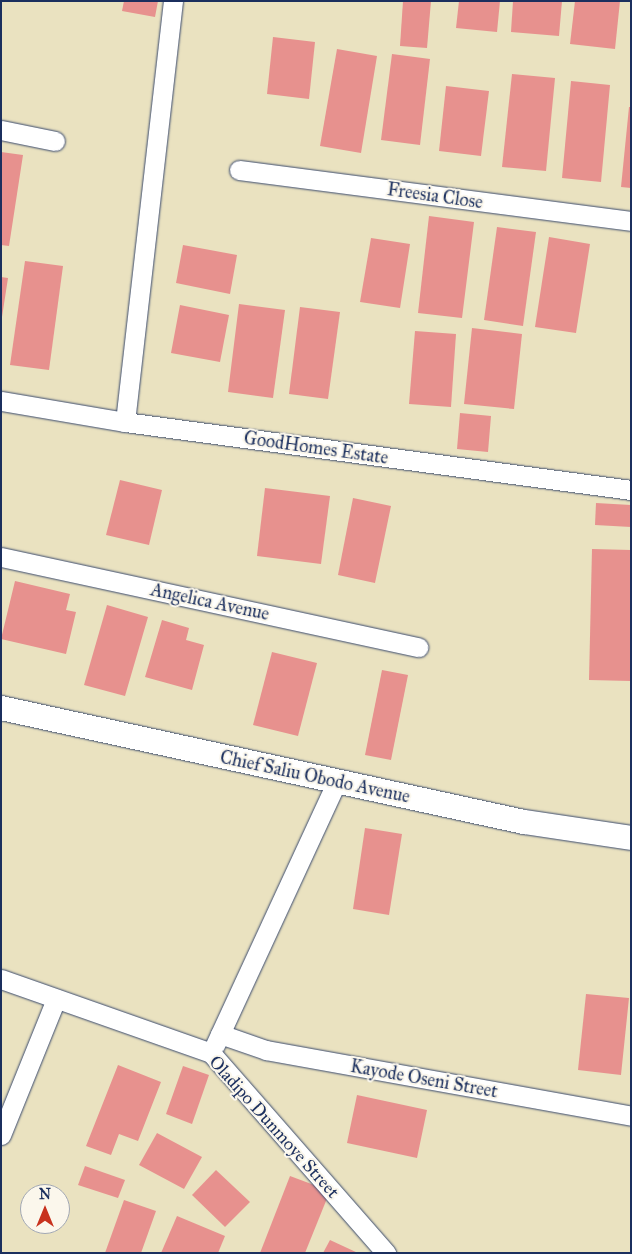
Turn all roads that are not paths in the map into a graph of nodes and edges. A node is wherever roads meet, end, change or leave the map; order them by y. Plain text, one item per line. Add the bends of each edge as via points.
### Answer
1 (173, 1) edge
2 (1, 130) edge
3 (55, 141) dead end
4 (239, 170) dead end
5 (631, 221) edge
6 (1, 401) edge
7 (125, 422) junction
8 (631, 490) edge
9 (1, 557) edge
10 (418, 648) dead end
11 (1, 708) edge
12 (336, 781) junction
13 (631, 838) edge
14 (1, 979) edge
15 (56, 999) junction
16 (220, 1034) junction
17 (211, 1053) junction
18 (631, 1116) edge
19 (1, 1135) edge
20 (386, 1253) edge

1 - 7 street
2 - 3 street
4 - 5 street, Freesia Close
6 - 7 street, GoodHomes Estate
7 - 8 street, GoodHomes Estate
9 - 10 street, Angelica Avenue
11 - 12 street, Chief Saliu Obodo Avenue
12 - 13 street, Chief Saliu Obodo Avenue via 524,822
12 - 16 street
14 - 15 street, Oladipo Dunmoye Street
15 - 17 street, Oladipo Dunmoye Street
15 - 19 street
16 - 17 street
16 - 18 street, Kayode Oseni Street via 266,1050
17 - 20 street, Oladipo Dunmoye Street

